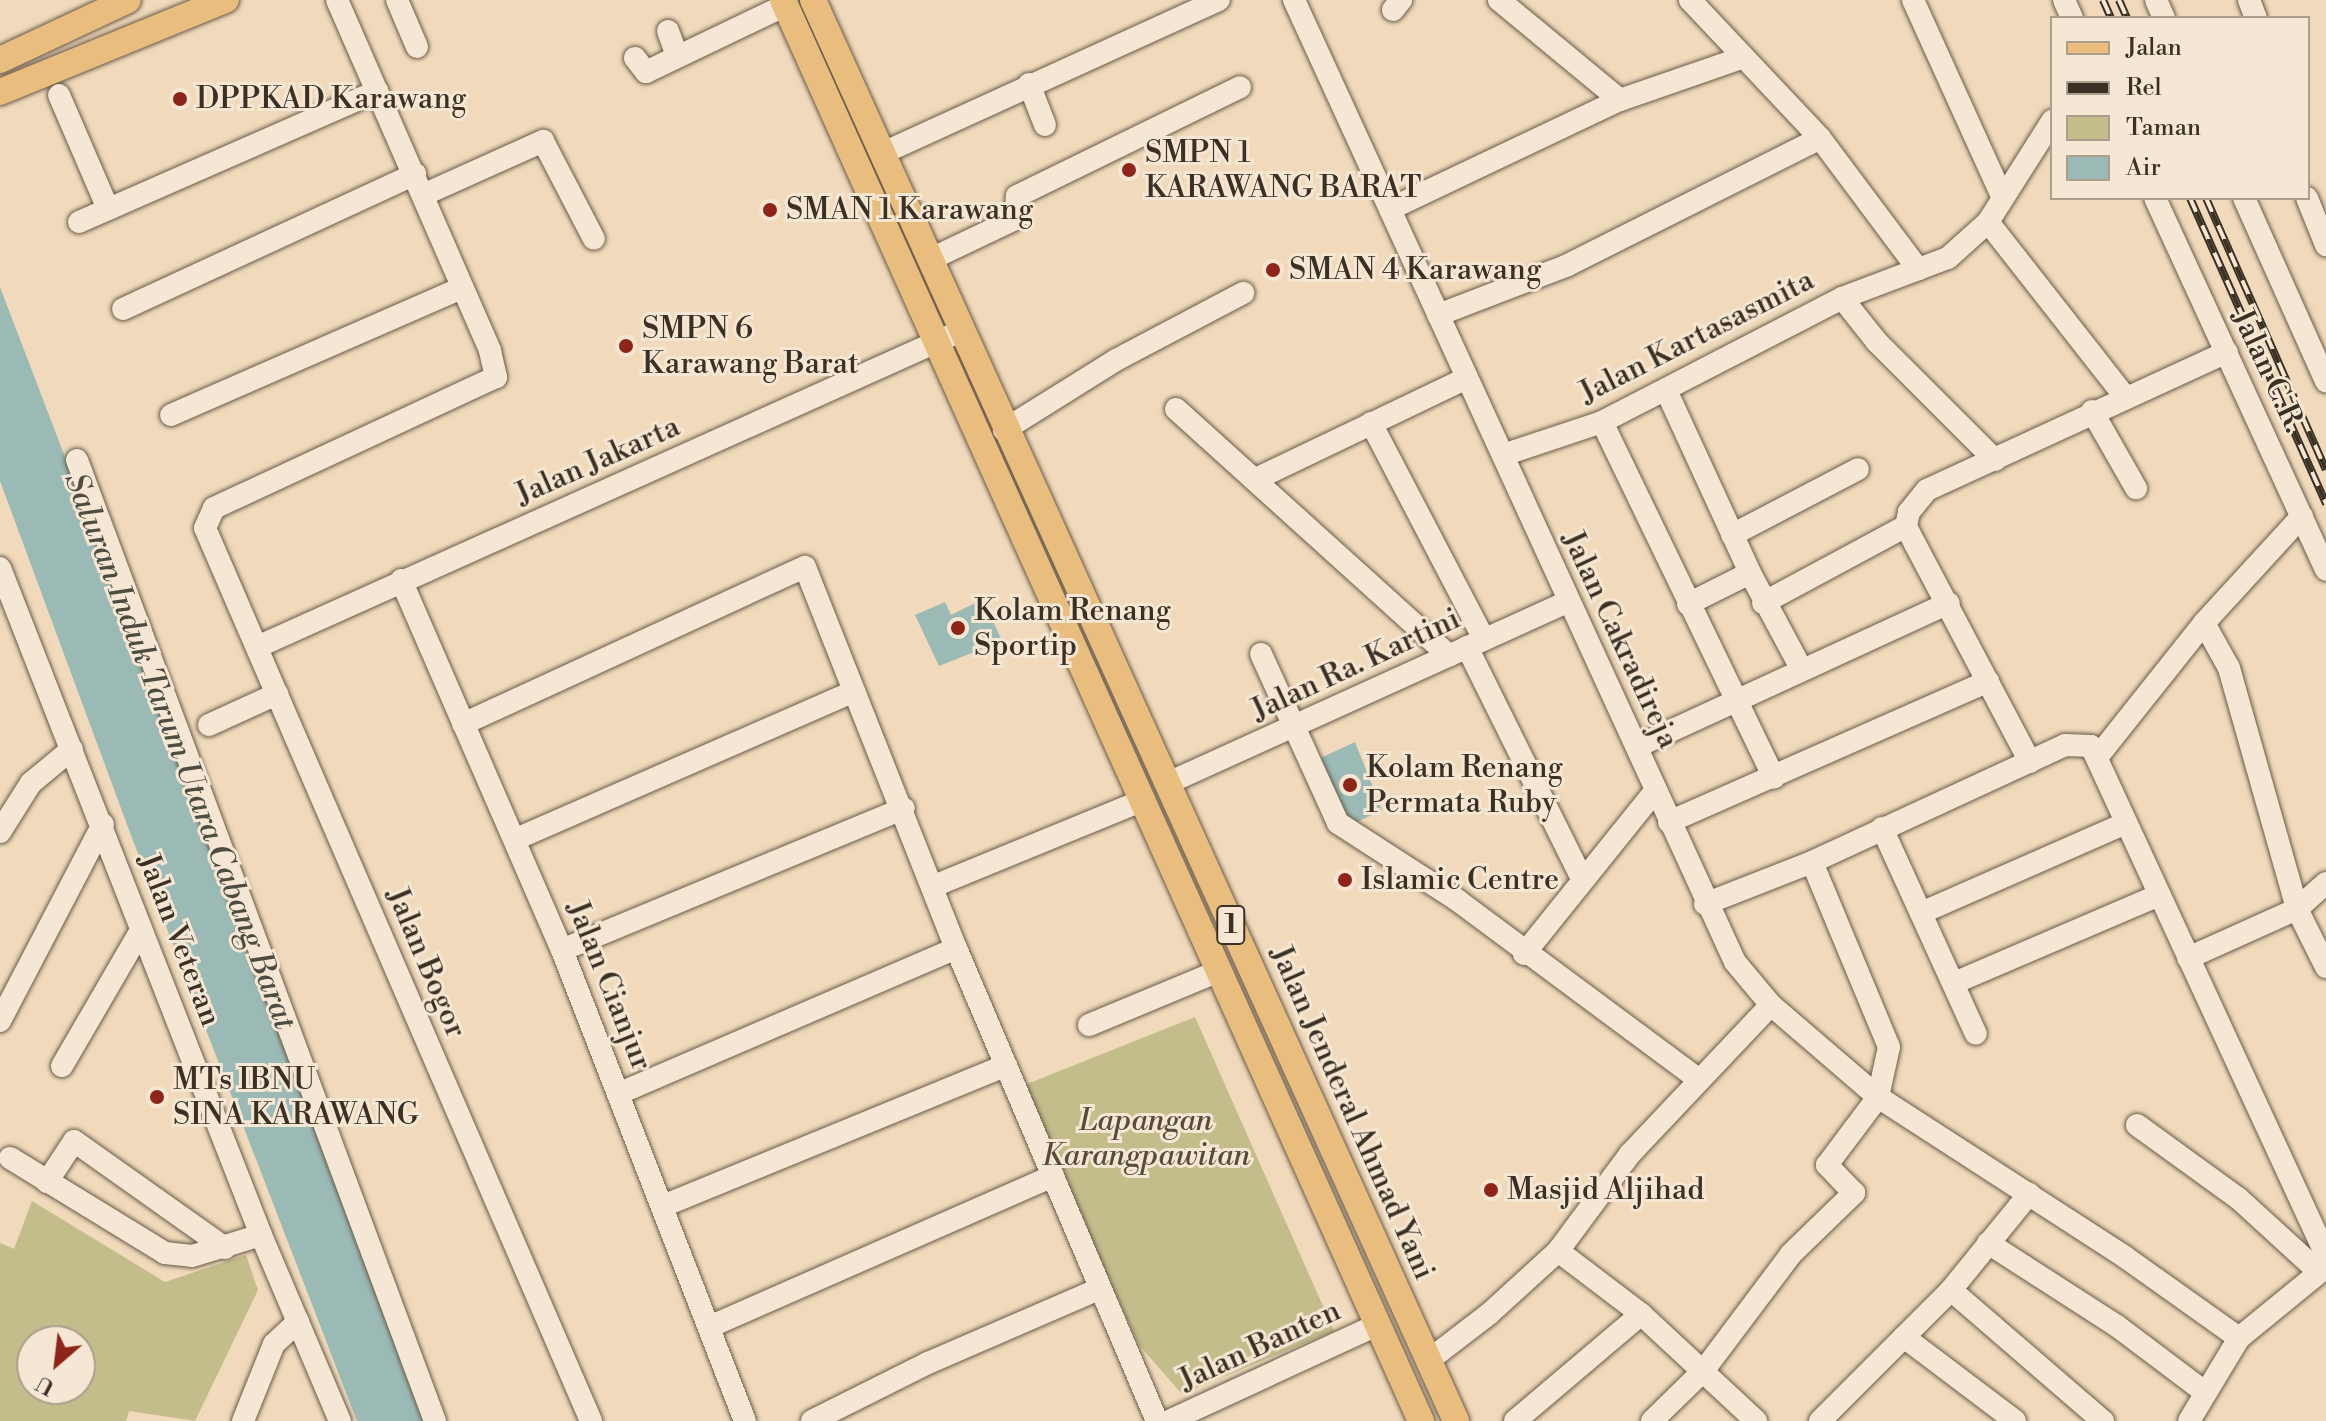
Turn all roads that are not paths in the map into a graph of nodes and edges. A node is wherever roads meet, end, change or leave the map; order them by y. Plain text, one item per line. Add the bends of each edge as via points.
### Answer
1 (226, 0) edge
2 (337, 0) edge
3 (397, 0) edge
4 (813, 0) edge
5 (1219, 0) edge
6 (1294, 0) edge
7 (1499, 0) edge
8 (1690, 0) edge
9 (1913, 0) edge
10 (784, 2) edge
11 (118, 4) edge
12 (668, 31) dead end
13 (121, 42) junction
14 (417, 47) dead end
15 (677, 56) junction
16 (635, 58) dead end
17 (1741, 58) junction
18 (0, 60) edge
19 (1029, 84) junction
20 (1240, 87) dead end
21 (377, 91) junction
22 (0, 92) edge
23 (59, 95) dead end
24 (1620, 100) junction
25 (2050, 124) edge
26 (1045, 125) dead end
27 (1820, 138) junction
28 (883, 153) junction
29 (415, 174) junction
30 (423, 195) junction
31 (2002, 196) junction
32 (2156, 200) edge
33 (2245, 200) edge
34 (2308, 200) edge
35 (108, 209) junction
36 (1390, 209) junction
37 (79, 222) dead end
38 (1988, 222) junction
39 (594, 239) dead end
40 (2326, 245) edge
41 (931, 259) junction
42 (1918, 269) junction
43 (462, 288) junction
44 (1243, 293) dead end
45 (1842, 298) junction
46 (123, 309) dead end
47 (1438, 315) junction
48 (963, 330) junction
49 (939, 342) junction
50 (2227, 352) junction
51 (1465, 379) junction
52 (2326, 381) edge
53 (1666, 390) junction
54 (2125, 397) junction
55 (1176, 409) dead end
56 (2092, 411) junction
57 (171, 415) dead end
58 (1602, 422) junction
59 (1371, 423) junction
60 (1004, 430) junction
61 (1503, 455) junction
62 (77, 460) dead end
63 (1995, 460) junction
64 (1858, 469) dead end
65 (1258, 478) junction
66 (2136, 488) dead end
67 (2302, 516) junction
68 (1906, 526) junction
69 (1732, 535) junction
70 (0, 568) edge
71 (2326, 570) edge
72 (1750, 573) junction
73 (401, 580) junction
74 (4, 597) edge
75 (1569, 601) junction
76 (1763, 603) junction
77 (1949, 603) junction
78 (1688, 604) junction
79 (2204, 623) junction
80 (257, 647) junction
81 (1467, 647) junction
82 (1261, 654) dead end
83 (1802, 670) junction
84 (1988, 681) junction
85 (854, 691) junction
86 (277, 694) junction
87 (1735, 700) junction
88 (463, 724) junction
89 (209, 725) dead end
90 (1295, 727) junction
91 (1638, 746) junction
92 (72, 749) junction
93 (2099, 755) junction
94 (2030, 762) junction
95 (1774, 778) junction
96 (1168, 783) junction
97 (1655, 791) junction
98 (1144, 800) junction
99 (904, 808) junction
100 (1669, 822) junction
101 (2126, 823) junction
102 (103, 824) junction
103 (1882, 828) junction
104 (0, 832) edge
105 (516, 839) junction
106 (1812, 862) junction
107 (1582, 879) junction
108 (2326, 883) edge
109 (934, 886) junction
110 (2159, 895) junction
111 (1705, 904) junction
112 (2297, 909) junction
113 (1921, 913) junction
114 (141, 930) junction
115 (956, 948) junction
116 (562, 950) junction
117 (1524, 954) junction
118 (2188, 958) junction
119 (2326, 967) edge
120 (1219, 971) junction
121 (1954, 983) junction
122 (1771, 1005) junction
123 (0, 1021) edge
124 (1089, 1025) dead end
125 (1976, 1034) dead end
126 (1006, 1065) junction
127 (62, 1066) dead end
128 (1697, 1078) junction
129 (620, 1093) junction
130 (1878, 1097) junction
131 (2137, 1125) dead end
132 (10, 1158) dead end
133 (1053, 1176) junction
134 (47, 1182) junction
135 (2029, 1194) junction
136 (663, 1206) junction
137 (261, 1235) junction
138 (1988, 1243) junction
139 (225, 1248) junction
140 (1558, 1251) junction
141 (2323, 1264) edge
142 (1099, 1289) junction
143 (1951, 1290) junction
144 (1641, 1314) junction
145 (298, 1322) junction
146 (1377, 1325) junction
147 (709, 1327) junction
148 (1904, 1337) junction
149 (2239, 1338) junction
150 (1429, 1360) junction
151 (1704, 1370) junction
152 (2206, 1393) junction
153 (243, 1421) edge
154 (340, 1421) edge
155 (435, 1421) edge
156 (591, 1421) edge
157 (745, 1421) edge
158 (812, 1421) edge
159 (1157, 1421) edge
160 (1169, 1421) edge
161 (1421, 1421) edge
162 (1456, 1421) edge
163 (1515, 1421) edge
164 (1652, 1421) edge
165 (1756, 1421) edge
166 (1820, 1421) edge
167 (2015, 1421) edge
168 (2103, 1421) edge
169 (2189, 1421) edge

1 - 13 main road
2 - 21 street
3 - 14 street
4 - 28 main road, Jalan Jenderal Ahmad Yani / 1
5 - 19 street
6 - 36 street, Jalan Cakradireja
7 - 24 street
8 - 17 street
9 - 31 street
10 - 15 street via 740,17
10 - 49 main road, 1
11 - 13 main road
11 - 18 main road
12 - 15 street
13 - 22 main road
15 - 16 street via 646,72
17 - 24 street
17 - 27 street
19 - 26 street
19 - 28 street
20 - 41 street via 1017,196 1015,219
21 - 29 street
21 - 35 street
23 - 35 street
24 - 36 street
25 - 31 street, Jalan Kartasasmita
27 - 42 street
27 - 47 street via 1568,265
28 - 41 main road, Jalan Jenderal Ahmad Yani / 1
29 - 30 street
29 - 46 street
30 - 39 street via 543,141
30 - 43 street
31 - 38 street, Jalan Kartasasmita
32 - 50 street, Jalan C.R.
33 - 52 street
34 - 40 street
35 - 37 street
36 - 47 street, Jalan Cakradireja
38 - 42 street, Jalan Kartasasmita via 1948,258
38 - 54 street
41 - 48 main road, Jalan Jenderal Ahmad Yani / 1
42 - 45 street, Jalan Kartasasmita
43 - 57 street
43 - 80 street, Jalan Bogor via 496,377 214,508 205,528
44 - 60 street via 1116,360
45 - 53 street, Jalan Kartasasmita
45 - 63 street via 1877,342
47 - 51 street, Jalan Cakradireja
48 - 49 street, Jalan Jakarta
48 - 60 main road, Jalan Jenderal Ahmad Yani / 1
49 - 73 street, Jalan Jakarta
49 - 98 main road, 1
50 - 54 street
50 - 67 street, Jalan C.R.
51 - 59 street
51 - 61 street, Jalan Cakradireja
53 - 58 street, Jalan Kartasasmita
53 - 69 street
54 - 56 street
55 - 65 street
56 - 63 street
56 - 66 street
58 - 61 street, Jalan Kartasasmita
58 - 78 street
59 - 65 street
59 - 81 street
60 - 96 main road, Jalan Jenderal Ahmad Yani / 1
61 - 75 street, Jalan Cakradireja
62 - 155 street
63 - 68 street via 1922,493
64 - 69 street
65 - 81 street
67 - 71 street, Jalan C.R.
67 - 79 street
68 - 76 street
68 - 77 street
69 - 72 street
70 - 74 street, Jalan Veteran
72 - 76 street
72 - 78 street
73 - 80 street, Jalan Jakarta
73 - 88 street, Jalan Cianjur
74 - 92 street, Jalan Veteran
75 - 81 street, Jalan Ra. Kartini
75 - 91 street, Jalan Cakradireja
76 - 83 street
77 - 83 street
77 - 84 street
78 - 87 street
79 - 93 street
79 - 112 street via 2229,668 2252,735
80 - 86 street, Jalan Bogor
81 - 90 street, Jalan Ra. Kartini
81 - 107 street
82 - 90 street
83 - 87 street
84 - 94 street
84 - 95 street
85 - 88 street via 805,567
85 - 99 street
85 - 105 street
86 - 89 street
86 - 156 street, Jalan Bogor
87 - 91 street
87 - 95 street
88 - 105 street, Jalan Cianjur
90 - 96 street, Jalan Ra. Kartini
90 - 117 street via 1338,823 1457,900
91 - 97 street, Jalan Cakradireja
92 - 102 street, Jalan Veteran
92 - 104 street via 31,783
93 - 94 street via 2076,742
93 - 101 street
94 - 103 street
95 - 100 street
96 - 150 main road, Jalan Jenderal Ahmad Yani / 1
97 - 100 street, Jalan Cakradireja
97 - 107 street
98 - 109 street
98 - 120 main road, 1
99 - 109 street
99 - 116 street
100 - 111 street, Jalan Cakradireja
101 - 110 street
101 - 113 street
102 - 114 street, Jalan Veteran
102 - 123 street
103 - 106 street
103 - 113 street
105 - 116 street, Jalan Cianjur
106 - 111 street
106 - 130 street via 1889,1047
107 - 117 street
108 - 112 street
109 - 115 street
110 - 118 street
110 - 121 street
111 - 122 street, Jalan Cakradireja via 1735,962
112 - 118 street
112 - 119 street
113 - 121 street
114 - 127 street
114 - 137 street, Jalan Veteran
115 - 126 street
115 - 129 street
116 - 129 street, Jalan Cianjur
117 - 128 street
118 - 141 street
120 - 124 street
120 - 146 main road, 1
121 - 125 street
122 - 128 street
122 - 130 street, Jalan Cakradireja
126 - 133 street
126 - 136 street
128 - 140 street via 1630,1154
129 - 136 street, Jalan Cianjur
130 - 135 street, Jalan Cakradireja
130 - 151 street via 1827,1165 1853,1196 1791,1254
131 - 141 street
132 - 134 street
133 - 142 street
133 - 147 street
134 - 139 street via 165,1253 192,1256
134 - 139 street via 74,1141
135 - 138 street
135 - 149 street, Jalan Cakradireja
136 - 147 street, Jalan Cianjur
137 - 139 street
137 - 145 street, Jalan Veteran
138 - 143 street
138 - 152 street via 2117,1326
140 - 144 street
140 - 150 street
141 - 149 street
142 - 158 street via 928,1363
142 - 159 street
143 - 148 street
143 - 168 street
144 - 151 street
144 - 163 street
145 - 153 street via 268,1353
145 - 154 street, Jalan Veteran
146 - 160 street, Jalan Banten
146 - 161 main road, 1
147 - 157 street, Jalan Cianjur
148 - 166 street
148 - 167 street
149 - 152 street
150 - 162 main road, Jalan Jenderal Ahmad Yani / 1
151 - 164 street
151 - 165 street
152 - 169 street

